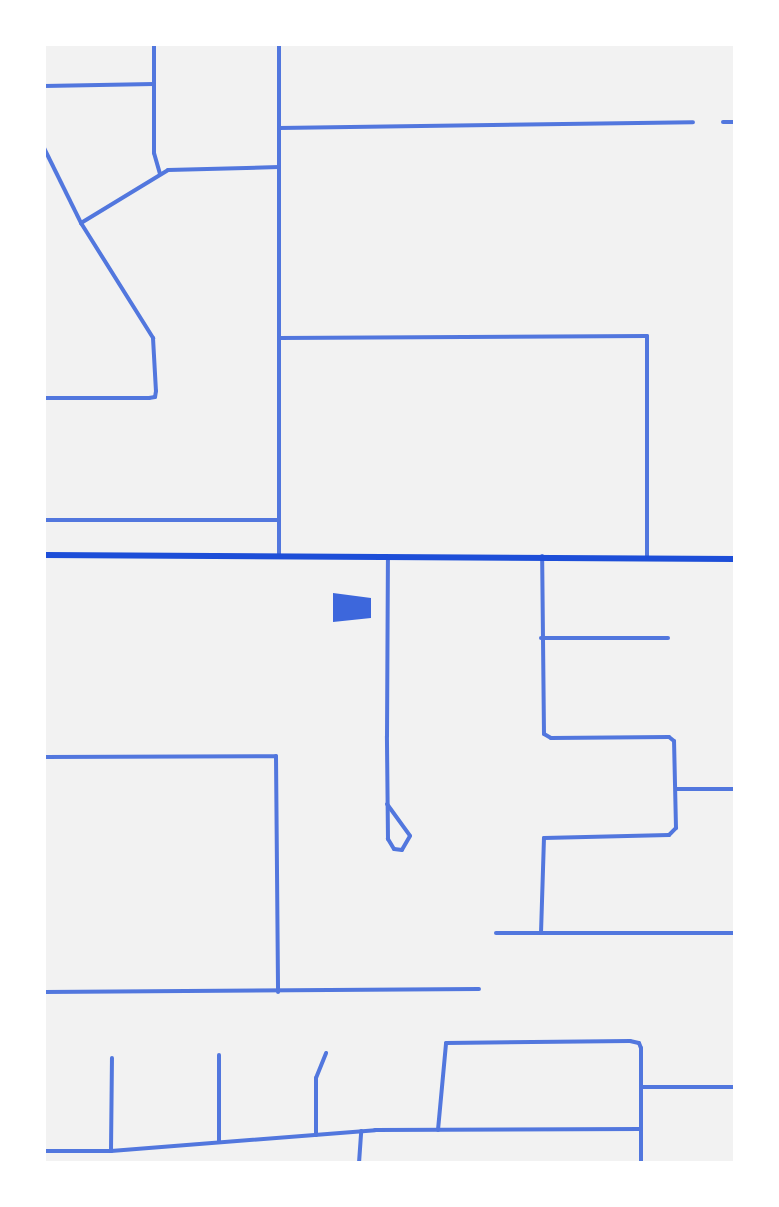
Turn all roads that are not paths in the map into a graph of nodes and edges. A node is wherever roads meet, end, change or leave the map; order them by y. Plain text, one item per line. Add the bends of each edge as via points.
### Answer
1 (154, 44) edge
2 (279, 44) edge
3 (154, 84) junction
4 (44, 86) edge
5 (693, 122) dead end
6 (723, 122) dead end
7 (735, 122) edge
8 (279, 128) junction
9 (44, 148) edge
10 (279, 167) junction
11 (160, 174) junction
12 (81, 223) junction
13 (279, 338) junction
14 (44, 398) edge
15 (44, 520) edge
16 (279, 520) junction
17 (44, 555) edge
18 (279, 555) junction
19 (388, 555) junction
20 (542, 556) junction
21 (647, 557) junction
22 (735, 559) edge
23 (541, 638) junction
24 (668, 638) dead end
25 (44, 757) edge
26 (676, 789) junction
27 (735, 789) edge
28 (387, 804) junction
29 (496, 933) dead end
30 (541, 933) junction
31 (735, 933) edge
32 (479, 989) dead end
33 (44, 992) edge
34 (278, 992) junction
35 (326, 1053) dead end
36 (219, 1055) dead end
37 (112, 1058) dead end
38 (641, 1087) junction
39 (735, 1087) edge
40 (641, 1129) junction
41 (438, 1130) junction
42 (361, 1131) junction
43 (316, 1135) junction
44 (219, 1142) junction
45 (44, 1151) edge
46 (111, 1151) junction
47 (359, 1163) edge
48 (641, 1163) edge

1 - 3 street
2 - 8 street
3 - 4 street
3 - 11 street via 154,153
5 - 8 street
6 - 7 street
8 - 10 street
9 - 12 street
10 - 11 street via 178,168
10 - 13 street
11 - 12 street
12 - 14 street via 153,338 155,397
13 - 16 street
13 - 21 street via 647,336
15 - 16 street
16 - 18 street
17 - 18 main road
18 - 19 main road
19 - 20 main road
19 - 28 street
20 - 21 main road
20 - 23 street
21 - 22 main road
23 - 24 street
23 - 26 street via 544,734 669,737 674,741
25 - 34 street via 276,756
26 - 27 street
26 - 30 street via 673,833 544,838
28 - 28 street via 388,839 394,849 402,850 410,841 408,831
29 - 30 street
30 - 31 street
32 - 34 street
33 - 34 street
35 - 43 street via 316,1078
36 - 44 street
37 - 46 street
38 - 39 street
38 - 40 street
38 - 41 street via 639,1043 446,1043
40 - 41 street
40 - 48 street
41 - 42 street
42 - 43 street
42 - 47 street
43 - 44 street
44 - 46 street
45 - 46 street

